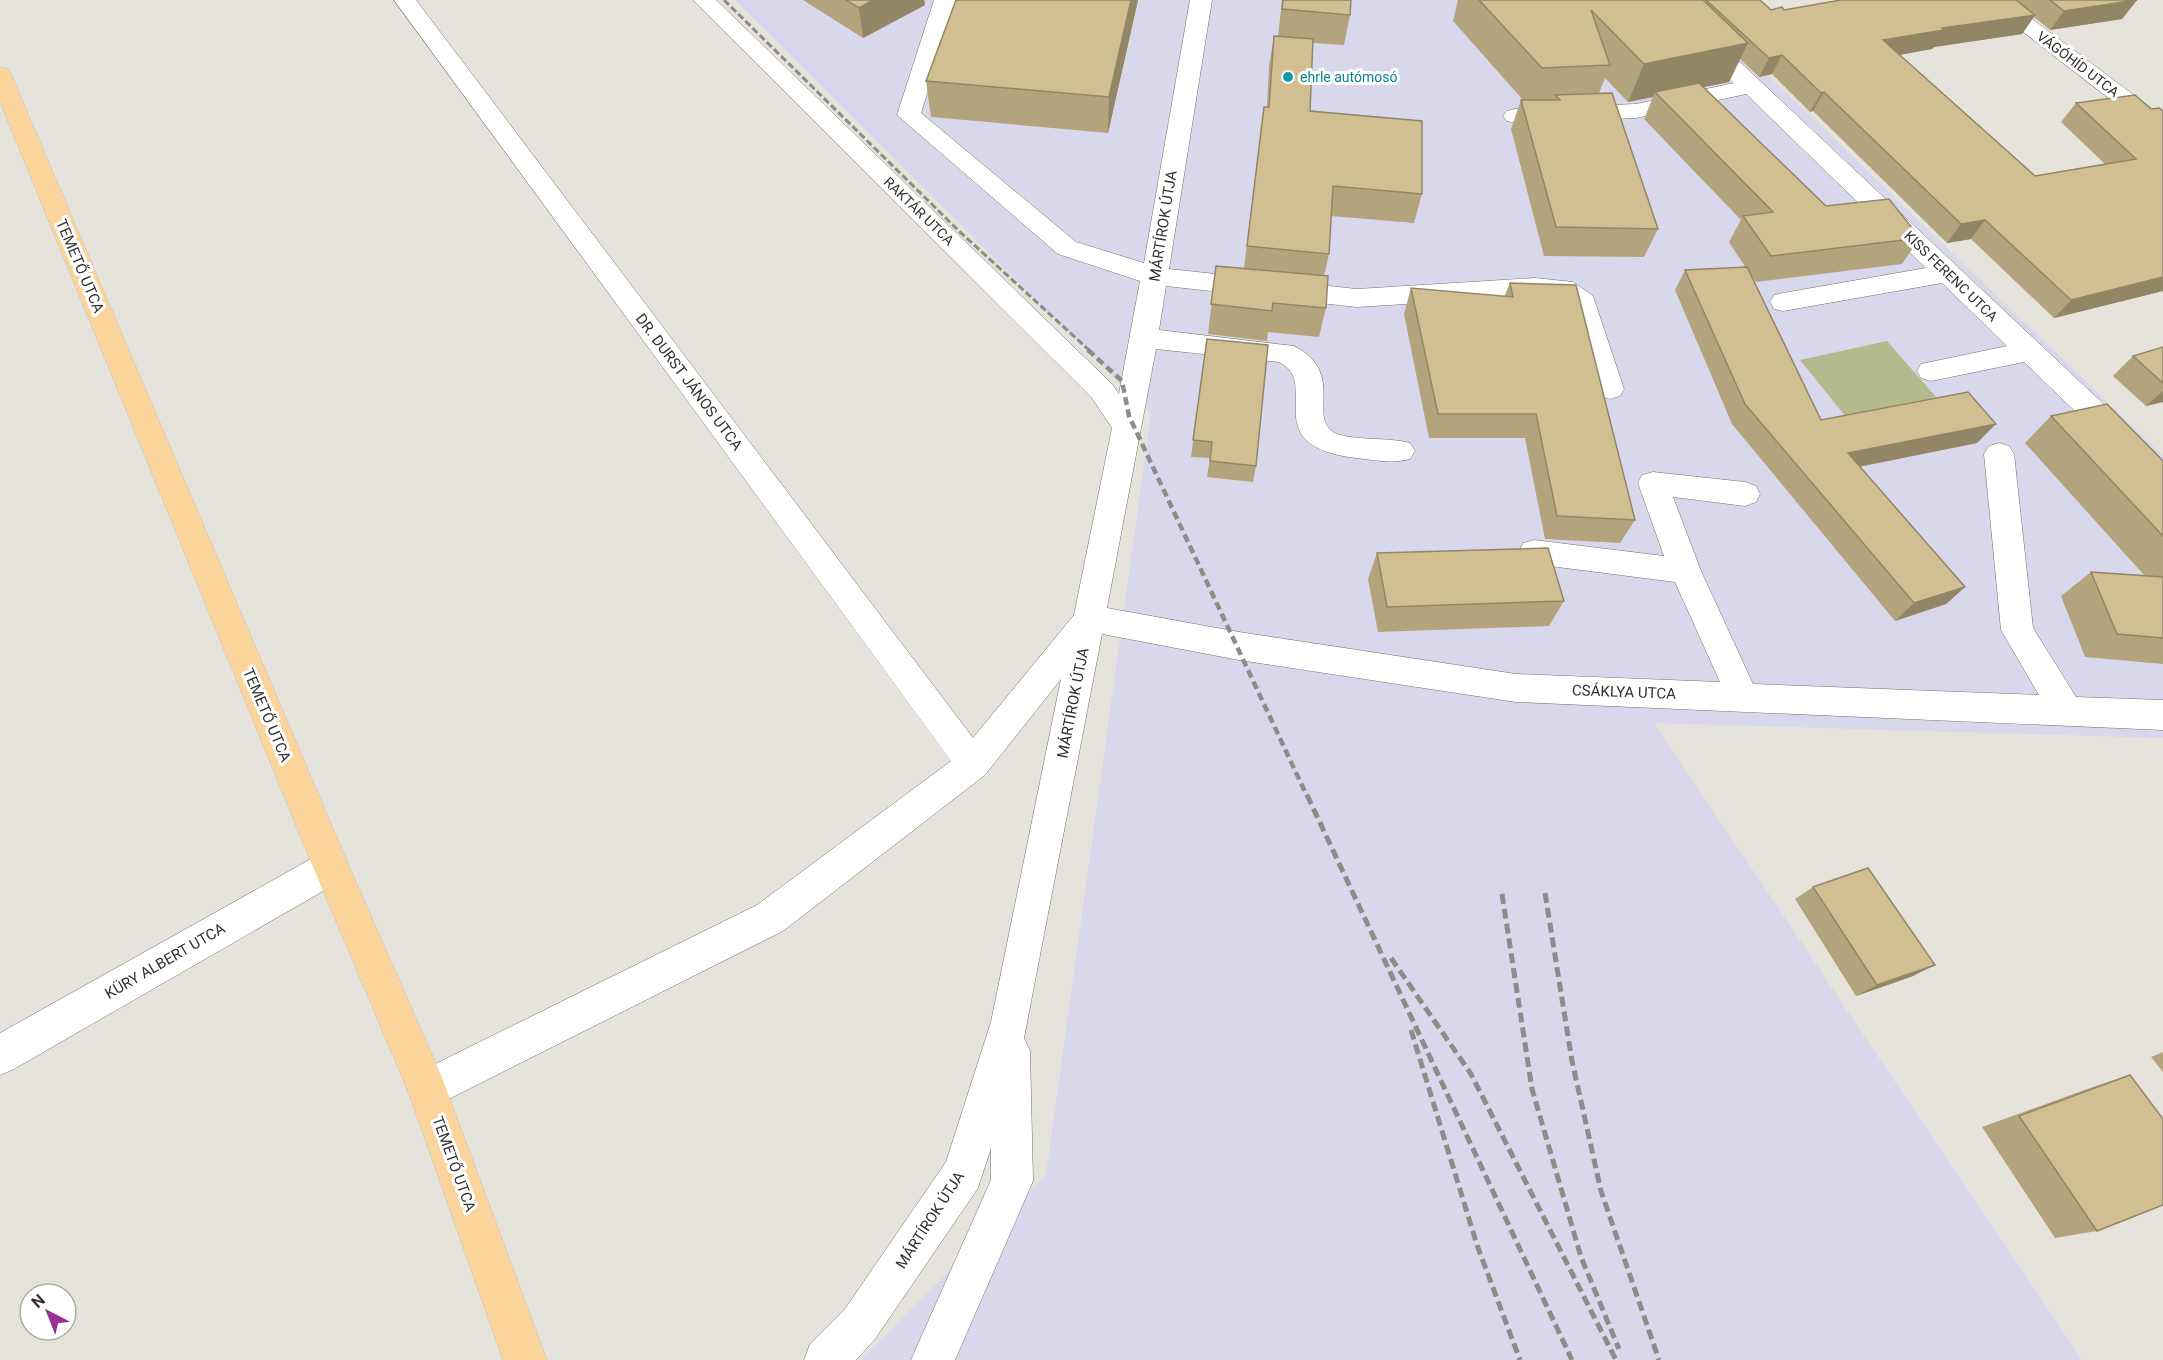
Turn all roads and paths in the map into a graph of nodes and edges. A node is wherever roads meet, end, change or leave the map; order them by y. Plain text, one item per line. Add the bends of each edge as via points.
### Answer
1 (405, 0) edge
2 (704, 0) edge
3 (945, 0) edge
4 (1201, 0) edge
5 (1661, 0) edge
6 (1993, 0) edge
7 (0, 74) edge
8 (1752, 86) junction
9 (1515, 116) dead end
10 (2163, 129) edge
11 (1948, 273) junction
12 (1155, 276) junction
13 (1783, 302) dead end
14 (1144, 338) junction
15 (2029, 351) junction
16 (1931, 371) dead end
17 (1610, 389) dead end
18 (1127, 428) junction
19 (1400, 451) dead end
20 (1999, 454) dead end
21 (2163, 478) edge
22 (1745, 494) dead end
23 (1534, 552) edge
24 (1685, 571) junction
25 (1090, 618) junction
26 (1743, 697) junction
27 (2067, 711) junction
28 (2163, 715) edge
29 (973, 764) junction
30 (330, 867) junction
31 (1010, 1022) junction
32 (0, 1055) edge
33 (427, 1089) junction
34 (525, 1360) edge
35 (826, 1360) edge
36 (933, 1360) edge

1 - 29 street, DR. DURST JÁNOS UTCA
2 - 18 street, RAKTÁR UTCA via 1102,391
3 - 12 street via 909,115 1067,248
4 - 12 street, MÁRTÍROK ÚTJA
5 - 8 street, KISS FERENC UTCA
6 - 10 street, VÁGÓHÍD UTCA
7 - 30 main road, TEMETŐ UTCA
8 - 9 street via 1636,111
8 - 11 street, KISS FERENC UTCA
11 - 13 street
11 - 15 street, KISS FERENC UTCA
12 - 14 street, MÁRTÍROK ÚTJA
12 - 17 street via 1358,298 1564,288 1584,303
14 - 18 street, MÁRTÍROK ÚTJA
14 - 19 street via 1284,353 1301,363 1309,377 1310,424 1322,439
15 - 16 street
15 - 21 street, KISS FERENC UTCA
18 - 25 street, MÁRTÍROK ÚTJA
20 - 27 street via 2017,630
22 - 24 street via 1653,483
23 - 24 street
24 - 26 street
25 - 26 street, CSÁKLYA UTCA via 1239,646 1516,688
25 - 29 street
25 - 31 street, MÁRTÍROK ÚTJA
26 - 27 street, CSÁKLYA UTCA
27 - 28 street, CSÁKLYA UTCA
29 - 33 street via 770,918
30 - 32 street, KÜRY ALBERT UTCA
30 - 33 main road, TEMETŐ UTCA
31 - 35 street, MÁRTÍROK ÚTJA via 963,1173 860,1324
31 - 36 street via 1012,1181
33 - 34 main road, TEMETŐ UTCA

